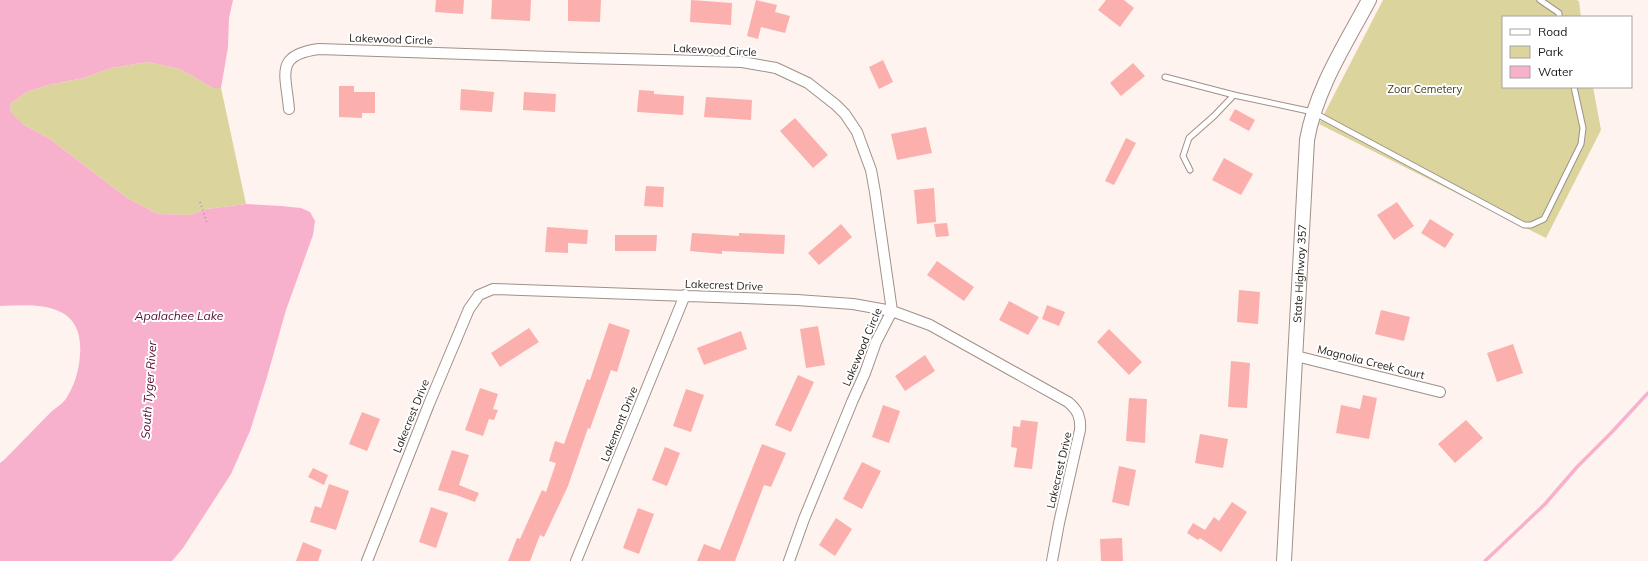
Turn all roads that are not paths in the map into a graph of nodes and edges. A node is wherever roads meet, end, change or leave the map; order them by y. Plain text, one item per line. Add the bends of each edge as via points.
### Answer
1 (1369, 0) edge
2 (1540, 0) edge
3 (1559, 16) edge
4 (1165, 78) dead end
5 (1574, 88) edge
6 (1234, 95) junction
7 (289, 109) dead end
8 (1313, 112) junction
9 (1190, 170) dead end
10 (684, 295) junction
11 (892, 311) junction
12 (1296, 356) junction
13 (1440, 392) dead end
14 (367, 561) edge
15 (576, 561) edge
16 (789, 561) edge
17 (1052, 561) edge
18 (1284, 561) edge

1 - 8 main road, State Highway 357 via 1325,82
2 - 3 lane
4 - 6 lane
5 - 8 lane via 1583,128 1581,144 1544,219 1531,225 1524,225
6 - 8 lane
6 - 9 lane via 1189,138 1183,156
7 - 11 street, Lakewood Circle via 285,84 286,67 298,53 319,49 742,62 776,68 823,93 845,114 857,132 875,192
8 - 12 main road, State Highway 357 via 1307,140
10 - 11 street, Lakecrest Drive via 853,304
10 - 14 street, Lakecrest Drive via 505,290 488,290 479,295 469,308 455,340
10 - 15 street, Lakemont Drive
11 - 16 street, Lakewood Circle via 876,342 866,373 849,409
11 - 17 street, Lakecrest Drive via 930,325 1068,402 1079,414 1080,430
12 - 13 street, Magnolia Creek Court
12 - 18 main road, State Highway 357

